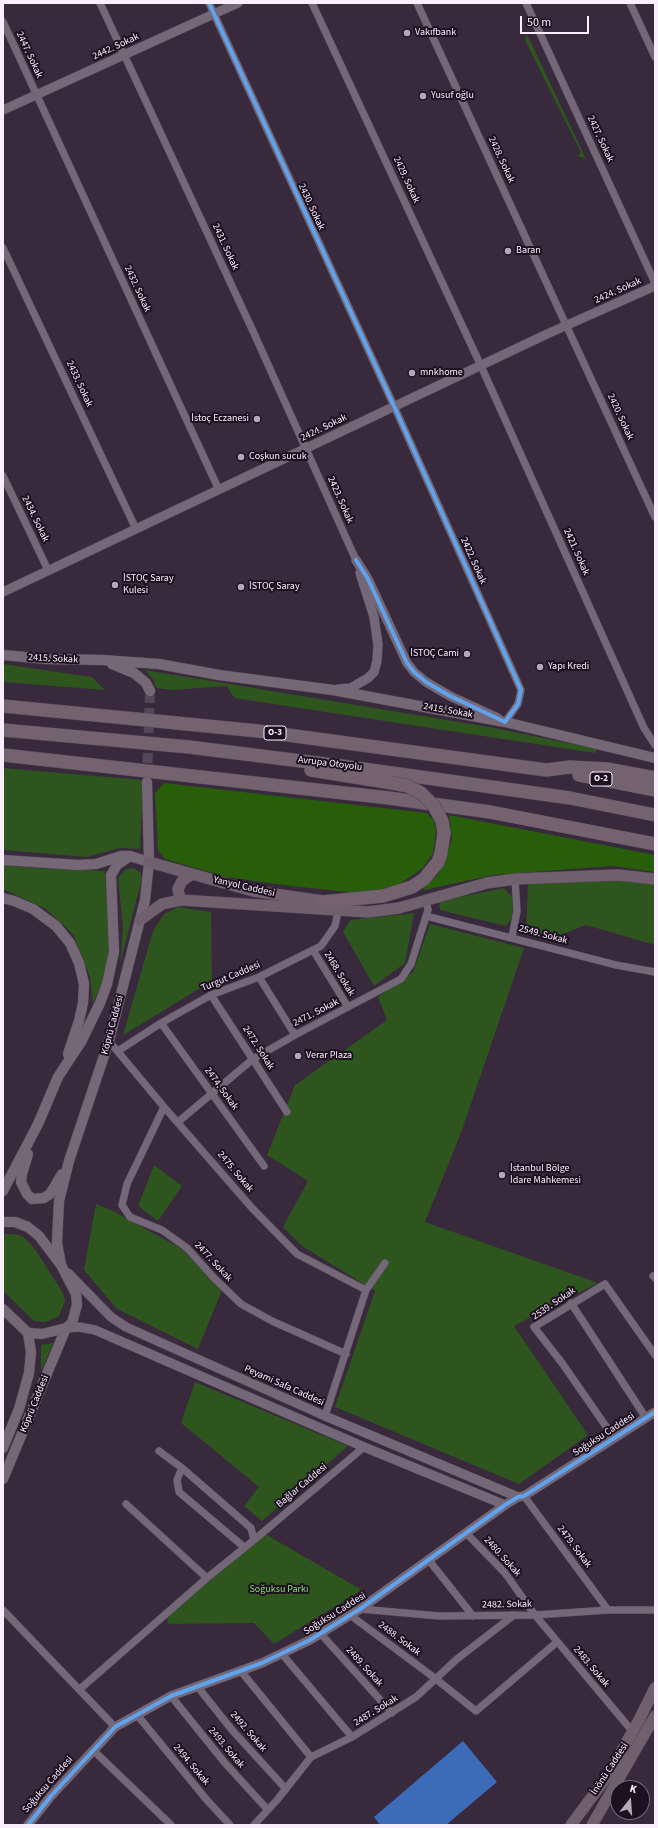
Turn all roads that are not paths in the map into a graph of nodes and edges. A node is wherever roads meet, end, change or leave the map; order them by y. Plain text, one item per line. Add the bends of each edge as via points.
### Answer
1 (100, 3) edge
2 (209, 3) edge
3 (238, 3) edge
4 (312, 3) edge
5 (418, 3) edge
6 (526, 3) edge
7 (630, 3) edge
8 (214, 14) junction
9 (3, 22) edge
10 (125, 55) junction
11 (655, 57) edge
12 (37, 96) junction
13 (3, 110) edge
14 (3, 248) edge
15 (655, 285) edge
16 (567, 325) junction
17 (481, 366) junction
18 (394, 406) junction
19 (306, 448) junction
20 (3, 476) edge
21 (219, 490) junction
22 (655, 517) edge
23 (136, 529) junction
24 (356, 560) junction
25 (48, 570) junction
26 (3, 592) edge
27 (3, 655) edge
28 (103, 660) junction
29 (333, 690) junction
30 (150, 691) tunnel mouth
31 (3, 706) edge
32 (505, 722) junction
33 (3, 730) edge
34 (655, 745) edge
35 (3, 756) edge
36 (269, 757) junction
37 (655, 758) edge
38 (546, 770) junction
39 (655, 778) edge
40 (147, 782) tunnel mouth
41 (655, 790) edge
42 (655, 815) edge
43 (655, 844) edge
44 (130, 856) junction
45 (3, 860) edge
46 (150, 862) junction
47 (192, 874) junction
48 (515, 879) junction
49 (655, 879) edge
50 (487, 883) junction
51 (3, 898) edge
52 (181, 900) junction
53 (426, 901) junction
54 (322, 902) junction
55 (338, 911) junction
56 (426, 916) junction
57 (140, 920) junction
58 (512, 937) junction
59 (313, 950) junction
60 (655, 972) edge
61 (259, 976) junction
62 (211, 995) junction
63 (348, 1007) junction
64 (161, 1022) junction
65 (295, 1035) junction
66 (109, 1041) junction
67 (118, 1051) junction
68 (253, 1059) junction
69 (58, 1077) junction
70 (212, 1093) junction
71 (164, 1107) junction
72 (287, 1112) dead end
73 (178, 1122) junction
74 (38, 1124) junction
75 (69, 1161) junction
76 (264, 1166) dead end
77 (3, 1191) edge
78 (3, 1222) edge
79 (385, 1263) dead end
80 (61, 1265) junction
81 (366, 1290) junction
82 (571, 1303) junction
83 (3, 1309) edge
84 (66, 1328) junction
85 (28, 1333) junction
86 (346, 1354) junction
87 (655, 1354) edge
88 (655, 1412) edge
89 (326, 1416) junction
90 (646, 1418) junction
91 (614, 1438) junction
92 (364, 1447) junction
93 (3, 1448) edge
94 (159, 1451) dead end
95 (182, 1468) junction
96 (3, 1479) edge
97 (521, 1497) junction
98 (126, 1504) dead end
99 (505, 1505) junction
100 (466, 1533) junction
101 (254, 1540) junction
102 (244, 1547) junction
103 (428, 1560) junction
104 (207, 1578) junction
105 (360, 1609) junction
106 (3, 1610) edge
107 (608, 1610) junction
108 (655, 1610) edge
109 (350, 1615) junction
110 (534, 1615) junction
111 (473, 1616) junction
112 (514, 1616) junction
113 (321, 1634) junction
114 (557, 1642) junction
115 (282, 1654) junction
116 (240, 1670) junction
117 (436, 1679) junction
118 (196, 1686) junction
119 (655, 1688) edge
120 (80, 1689) junction
121 (171, 1696) junction
122 (392, 1712) junction
123 (138, 1716) junction
124 (655, 1716) edge
125 (115, 1727) junction
126 (633, 1732) junction
127 (352, 1737) junction
128 (93, 1750) junction
129 (311, 1757) junction
130 (286, 1789) junction
131 (268, 1810) junction
132 (28, 1825) edge
133 (171, 1825) edge
134 (230, 1825) edge
135 (254, 1825) edge
136 (571, 1825) edge
137 (592, 1825) edge

1 - 10 street, 2431. Sokak
2 - 8 street, 2430. Sokak
3 - 8 street, 2442. Sokak
4 - 17 street, 2429. Sokak
5 - 16 street, 2428. Sokak
6 - 15 street, 2427. Sokak
7 - 11 street
8 - 10 street, 2442. Sokak
8 - 18 street, 2430. Sokak
9 - 12 street, 2447. Sokak
10 - 12 street, 2442. Sokak
10 - 19 street, 2431. Sokak
12 - 13 street, 2442. Sokak
12 - 21 street, 2432. Sokak
14 - 23 street, 2433. Sokak
15 - 16 street, 2424. Sokak
16 - 17 street, 2424. Sokak
16 - 22 street, 2420. Sokak
17 - 18 street, 2424. Sokak
17 - 34 street, 2421. Sokak via 644,728
18 - 19 street, 2424. Sokak
18 - 32 street, 2422. Sokak via 521,690 518,704
19 - 21 street, 2424. Sokak
19 - 24 street, 2423. Sokak
20 - 25 street, 2434. Sokak
21 - 23 street, 2424. Sokak
23 - 25 street, 2424. Sokak
24 - 29 street via 374,617 378,645 377,661 374,672 363,682 351,688
24 - 32 street via 368,579 407,663 414,672 450,696
25 - 26 street, 2424. Sokak
27 - 28 main road, 2415. Sokak via 46,660
28 - 29 main road, 2415. Sokak via 159,664 219,675
28 - 30 main road via 134,673 146,683
29 - 32 main road, 2415. Sokak
31 - 38 highway, O-3 via 258,730
32 - 37 main road, 2415. Sokak
33 - 36 highway, Avrupa Otoyolu
35 - 43 highway via 396,799 498,814
36 - 42 highway, Avrupa Otoyolu via 555,796
36 - 54 highway, bridge via 311,770 408,786 421,793 434,806 442,821 444,833 441,853 438,862 424,879 412,887 383,896
38 - 39 highway, O-3 via 570,767 607,769
38 - 41 highway, O-2
40 - 46 main road, Köprü Caddesi
44 - 45 main road, Yanyol Caddesi via 121,856 96,864 78,865
44 - 46 main road, Yanyol Caddesi
44 - 69 main road, Köprü Caddesi via 117,865 111,875 114,946 107,984 96,1014
46 - 47 main road, Yanyol Caddesi
46 - 57 main road, Köprü Caddesi
47 - 52 main road via 182,880 178,889
47 - 54 main road, Yanyol Caddesi via 253,891
48 - 49 main road via 618,875
48 - 50 main road
48 - 58 street via 517,911
50 - 53 main road
50 - 54 main road, Yanyol Caddesi via 368,905
51 - 69 main road via 33,909 56,926 70,943 79,963 84,984 83,1003 79,1022
52 - 55 main road
52 - 57 main road via 162,904
53 - 55 main road via 368,912
53 - 56 street, 2471. Sokak
55 - 59 street, Turgut Caddesi via 332,933 321,946
56 - 58 street, 2549. Sokak
56 - 63 street, 2471. Sokak via 406,973 392,985
57 - 66 main road, Köprü Caddesi
58 - 60 street, 2549. Sokak via 616,965
59 - 61 street, Turgut Caddesi
59 - 63 street, 2468. Sokak
61 - 62 street, Turgut Caddesi
61 - 65 street
62 - 64 street, Turgut Caddesi
62 - 68 street, 2472. Sokak
63 - 65 street, 2471. Sokak
64 - 67 street, Turgut Caddesi
64 - 70 street, 2474. Sokak
65 - 68 street, 2471. Sokak
66 - 67 street, 2475. Sokak
66 - 75 main road, Köprü Caddesi
67 - 71 street, 2475. Sokak
68 - 70 street, 2471. Sokak
68 - 72 street, 2472. Sokak
69 - 74 main road, Köprü Caddesi
70 - 73 street, 2471. Sokak
70 - 76 street, 2474. Sokak
71 - 73 street, 2475. Sokak
71 - 86 street, 2477. Sokak via 127,1184 122,1205 130,1217 162,1230 187,1248 241,1304 272,1321
73 - 81 street, 2475. Sokak via 252,1208 297,1254
74 - 75 main road via 22,1174 21,1182 27,1194 32,1199 44,1198 50,1194
74 - 77 main road, Köprü Caddesi
75 - 80 main road, Köprü Caddesi via 59,1200 57,1224
78 - 80 main road via 15,1222 28,1227 39,1236
79 - 81 street
80 - 84 main road, Köprü Caddesi via 76,1294 75,1315
80 - 89 street, Peyami Safa Caddesi via 111,1317 126,1327
81 - 86 street
82 - 87 street, 2539. Sokak via 605,1284
82 - 90 street
82 - 91 street, 2539. Sokak via 534,1327
83 - 85 main road
84 - 85 main road via 42,1334
84 - 92 street via 96,1330
84 - 96 main road, Köprü Caddesi
85 - 93 main road, Köprü Caddesi via 31,1352 29,1373 19,1409
86 - 89 street
88 - 90 street, Soğuksu Caddesi
89 - 97 street, Peyami Safa Caddesi
90 - 91 street, Soğuksu Caddesi
91 - 97 street, Soğuksu Caddesi
92 - 99 street
92 - 101 street, Bağlar Caddesi
94 - 95 street
95 - 101 street via 251,1528
95 - 102 street via 177,1480 179,1492
97 - 99 street, Soğuksu Caddesi
97 - 107 street, 2479. Sokak
98 - 104 street
99 - 100 street, Soğuksu Caddesi
100 - 103 street, Soğuksu Caddesi
100 - 110 street, 2480. Sokak via 506,1573
101 - 102 street, Bağlar Caddesi
102 - 104 street, Bağlar Caddesi
103 - 105 street, Soğuksu Caddesi
103 - 111 street
104 - 120 street, Bağlar Caddesi
105 - 109 street, Soğuksu Caddesi
105 - 111 street, 2482. Sokak via 439,1616
106 - 120 street
107 - 108 street, 2482. Sokak
107 - 110 street, 2482. Sokak
109 - 113 street, Soğuksu Caddesi
109 - 117 street, 2488. Sokak
110 - 112 street, 2482. Sokak
110 - 114 street, 2483. Sokak
111 - 112 street, 2482. Sokak
112 - 117 street, 2487. Sokak via 457,1659
113 - 115 street, Soğuksu Caddesi
113 - 122 street, 2489. Sokak
114 - 117 street, 2488. Sokak via 476,1711
114 - 126 street, 2483. Sokak
115 - 116 street, Soğuksu Caddesi
115 - 127 street
116 - 118 street, Soğuksu Caddesi
116 - 129 street
117 - 122 street, 2487. Sokak via 416,1697
118 - 121 street, Soğuksu Caddesi
118 - 130 street, 2492. Sokak
119 - 126 main road, İnönü Caddesi
120 - 125 street
121 - 123 street, Soğuksu Caddesi
121 - 131 street, 2493. Sokak via 225,1763
122 - 127 street, 2487. Sokak
123 - 125 street, Soğuksu Caddesi
123 - 134 street, 2494. Sokak
124 - 137 main road, İnönü Caddesi
125 - 128 street, Soğuksu Caddesi
126 - 136 main road, İnönü Caddesi via 609,1774
127 - 129 street, 2487. Sokak
128 - 132 street, Soğuksu Caddesi
128 - 133 street
129 - 130 street, 2487. Sokak
130 - 131 street, 2487. Sokak
131 - 135 street, 2487. Sokak

